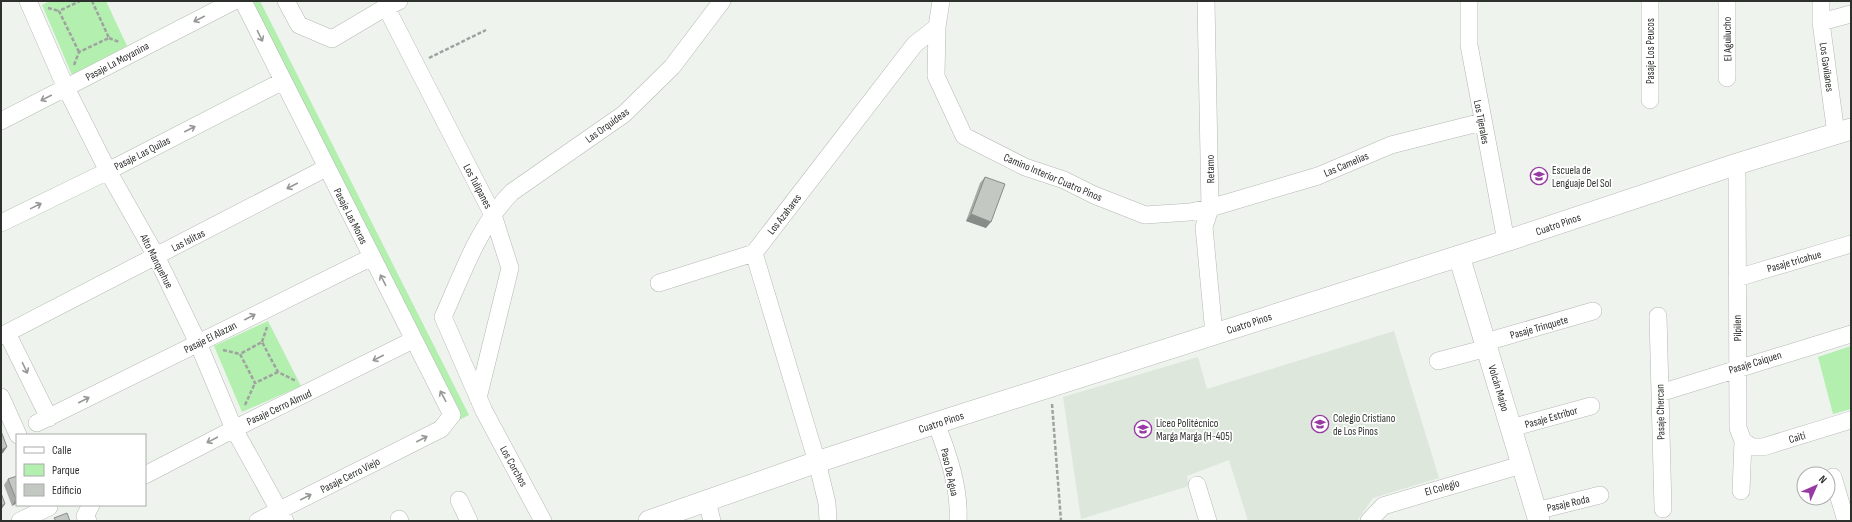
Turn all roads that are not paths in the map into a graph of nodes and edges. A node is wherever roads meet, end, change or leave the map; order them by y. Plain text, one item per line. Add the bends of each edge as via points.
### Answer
1 (29, 1) edge
2 (234, 1) edge
3 (243, 1) edge
4 (286, 1) edge
5 (722, 1) edge
6 (941, 1) edge
7 (1206, 1) edge
8 (1469, 1) edge
9 (1650, 1) edge
10 (1727, 1) edge
11 (1821, 1) edge
12 (392, 4) edge
13 (1851, 14) edge
14 (1821, 22) junction
15 (937, 27) junction
16 (1728, 78) dead end
17 (282, 81) junction
18 (66, 88) junction
19 (1650, 100) dead end
20 (1, 121) edge
21 (1482, 122) junction
22 (1844, 132) edge
23 (1737, 164) junction
24 (326, 168) junction
25 (108, 171) junction
26 (1210, 208) junction
27 (493, 215) junction
28 (1, 223) edge
29 (1506, 241) junction
30 (1851, 244) edge
31 (754, 253) junction
32 (156, 256) junction
33 (1459, 256) junction
34 (372, 257) junction
35 (1737, 278) junction
36 (659, 283) dead end
37 (1593, 311) dead end
38 (1658, 316) dead end
39 (4, 334) edge
40 (1214, 334) junction
41 (1851, 334) edge
42 (413, 340) junction
43 (198, 343) junction
44 (1486, 345) junction
45 (1438, 361) dead end
46 (1738, 367) junction
47 (1660, 393) junction
48 (2, 403) edge
49 (481, 404) junction
50 (1590, 406) dead end
51 (1851, 420) edge
52 (936, 423) junction
53 (234, 428) junction
54 (1511, 428) junction
55 (441, 429) joint
56 (18, 434) edge
57 (1743, 442) junction
58 (817, 462) junction
59 (1521, 464) junction
60 (146, 475) edge
61 (1197, 485) dead end
62 (1836, 487) edge
63 (1741, 491) dead end
64 (1600, 495) dead end
65 (459, 500) dead end
66 (707, 501) junction
67 (48, 506) edge
68 (90, 506) edge
69 (1663, 509) dead end
70 (282, 516) edge
71 (1538, 516) edge
72 (1371, 520) edge
73 (20, 521) edge
74 (88, 521) edge
75 (258, 521) edge
76 (469, 521) edge
77 (544, 521) edge
78 (649, 521) edge
79 (712, 521) edge
80 (828, 521) edge
81 (958, 521) edge
82 (1207, 521) edge
83 (1846, 521) edge

1 - 18 street, Alto Manquehue
2 -> 18 street, Pasaje La Moyanina
3 -> 17 street, Pasaje Las Moras
4 - 12 street via 299,25 332,39
5 - 27 street, Las Orquídeas via 672,67 624,114 512,192
6 - 15 street
7 - 26 street, Retamo
8 - 21 street, Los Tijerales via 1469,45
9 - 19 street, Pasaje Los Peucos
10 - 16 street, El Aguilucho
11 - 14 street, Los Gavilanes
12 - 27 street, Los Tulipanes via 415,65
13 - 14 street
14 - 22 street, Los Gavilanes
15 - 26 street, Camino Interior Cuatro Pinos via 936,76 964,136 1025,167 1064,180 1145,215
15 - 31 street, Los Azahares via 915,44
17 - 24 street, Pasaje Las Moras
25 -> 17 street, Pasaje Las Quilas
18 -> 20 street, Pasaje La Moyanina
18 - 25 street, Alto Manquehue
21 - 26 street, Las Camelias via 1391,145 1318,176
21 - 29 street, Los Tijerales
22 - 23 street, Cuatro Pinos
23 - 29 street, Cuatro Pinos
23 - 35 street, Pilpilen
24 -> 32 street, Las Islitas
24 - 34 street, Pasaje Las Moras
28 -> 25 street, Pasaje Las Quilas
25 - 32 street, Alto Manquehue
26 - 40 street, Retamo via 1204,227
27 - 49 street via 510,268
27 - 49 street, Los Tulipanes via 443,317
29 - 33 street, Cuatro Pinos
30 - 35 street, Pasaje tricahue
31 - 36 street
31 - 58 street
32 - 39 street, Las Islitas
32 - 43 street, Alto Manquehue
33 - 40 street, Cuatro Pinos
33 - 44 street, Volcán Maipo
42 -> 34 street, Pasaje Las Moras
43 -> 34 street, Pasaje El Alazan
35 - 46 street, Pilpilen
37 - 44 street, Pasaje Trinquete
38 - 47 street, Pasaje Chercan
39 -> 43 street, Pasaje El Alazan via 43,420
40 - 52 street, Cuatro Pinos
41 - 46 street, Pasaje Caiquen
42 -> 53 street, Pasaje Cerro Almud
55 -> 42 street, Pasaje Las Moras via 452,414
43 - 53 street, Alto Manquehue
44 - 45 street, Pasaje Trinquete
44 - 54 street, Volcán Maipo
46 - 47 street, Pasaje Caiquen
46 - 57 street, Pilpilen via 1738,428
47 - 69 street, Pasaje Chercan
48 - 56 street
49 - 77 street, Los Corchos
50 - 54 street, Pasaje Estribor
51 - 57 street, Caiti via 1763,447 1752,447
52 - 58 street, Cuatro Pinos
52 - 81 street, Paso De Agua via 950,458 959,510
53 -> 60 street, Pasaje Cerro Almud
53 - 70 street, Alto Manquehue
54 - 59 street, Volcán Maipo
70 -> 55 street, Pasaje Cerro Viejo
57 - 63 street, Pilpilen
58 - 66 street, Cuatro Pinos
58 - 80 street via 827,503
59 - 71 street, Volcán Maipo
59 - 72 street, El Colegio via 1383,506
61 - 82 street
62 - 83 street
64 - 71 street, Pasaje Roda
65 - 76 street
66 - 78 street, Cuatro Pinos
66 - 79 street
67 - 73 street
68 - 74 street via 85,516
70 - 75 street, Pasaje Cerro Viejo

